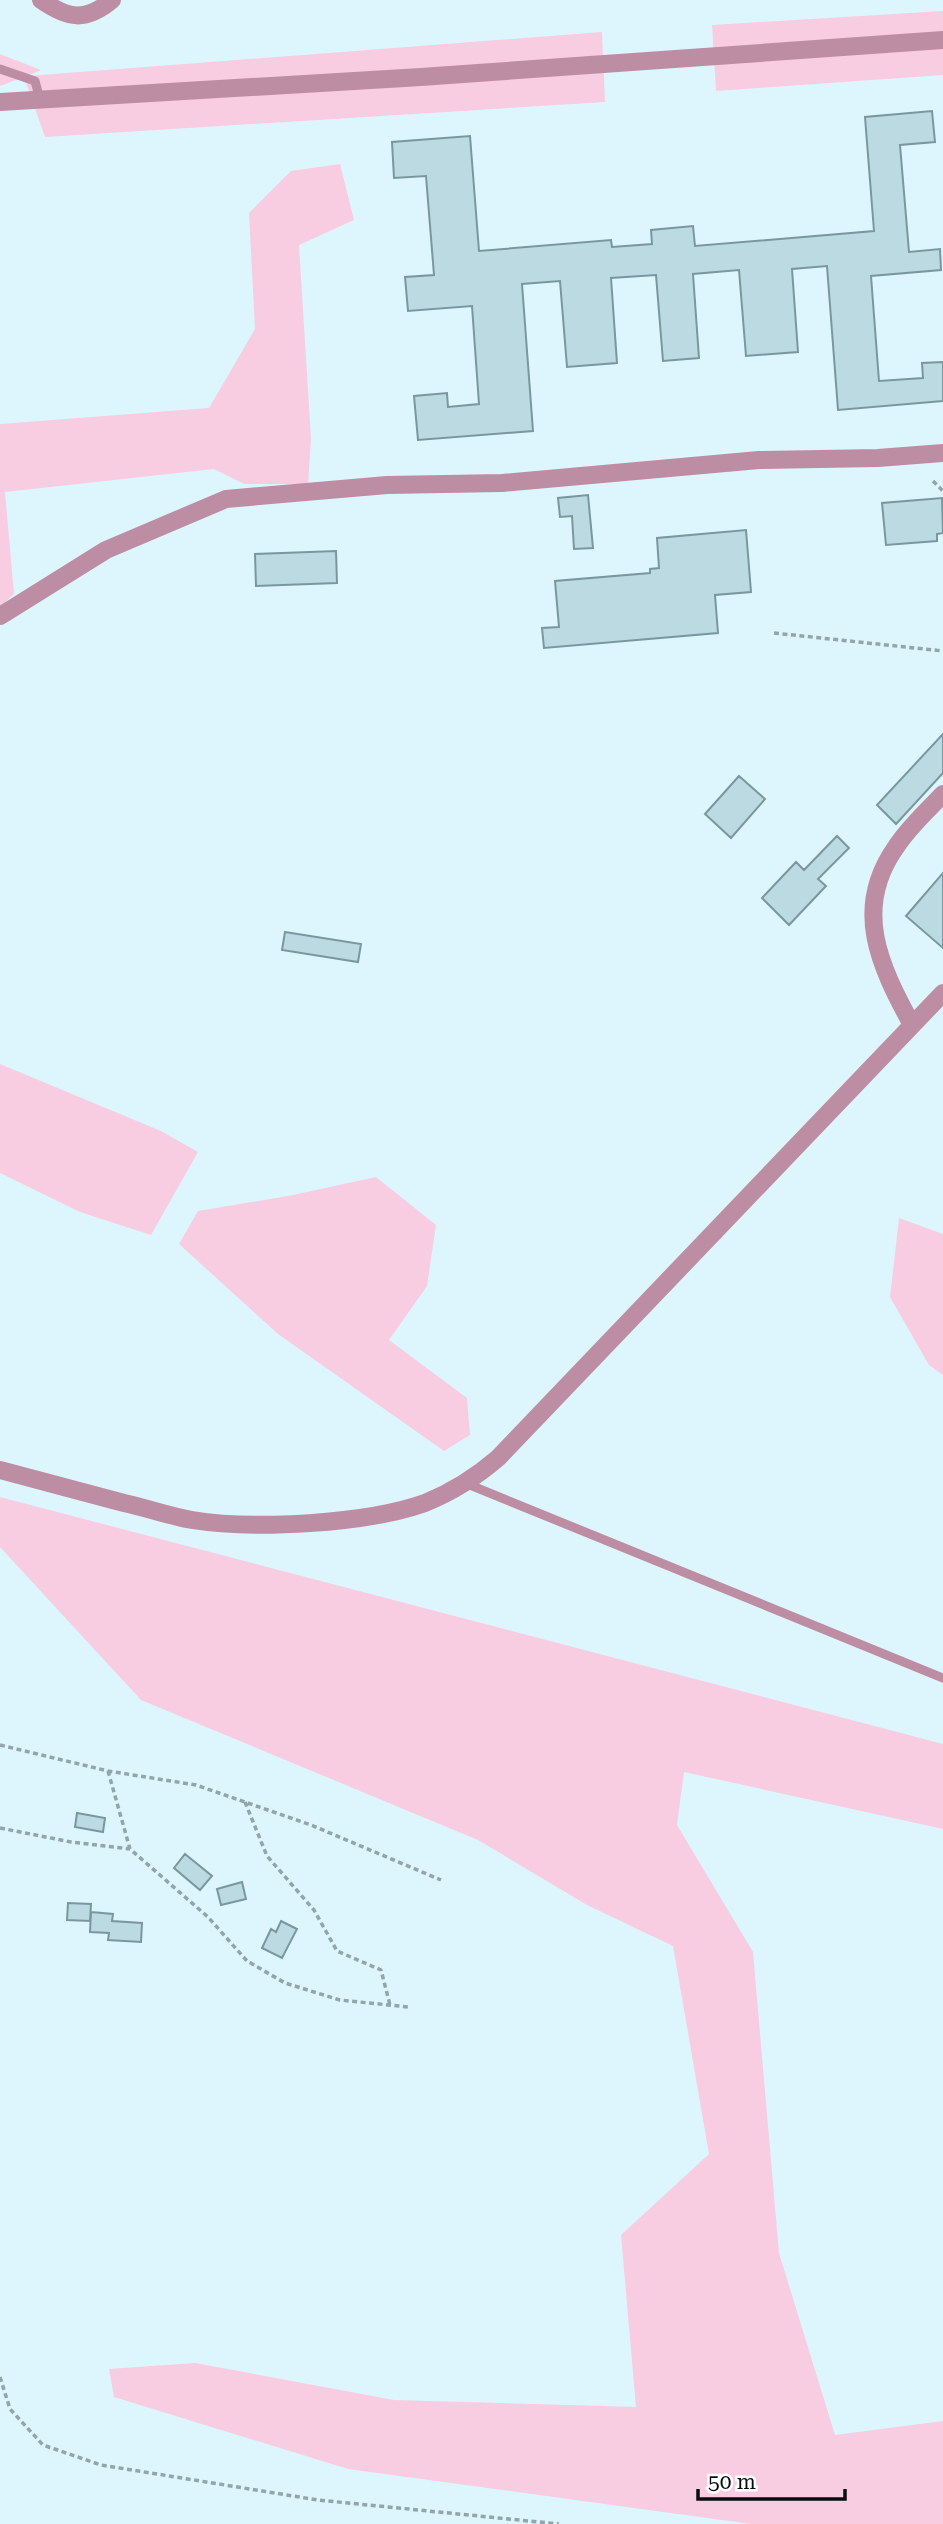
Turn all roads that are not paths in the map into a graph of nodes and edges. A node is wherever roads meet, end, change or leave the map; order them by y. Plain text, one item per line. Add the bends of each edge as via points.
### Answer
1 (41, 0) edge
2 (112, 0) edge
3 (943, 40) edge
4 (0, 69) edge
5 (40, 100) junction
6 (0, 102) edge
7 (943, 453) edge
8 (0, 616) edge
9 (943, 794) edge
10 (943, 993) edge
11 (912, 1025) junction
12 (0, 1470) edge
13 (465, 1483) junction
14 (943, 1678) edge

1 - 2 street via 76,16 93,13
3 - 5 street
4 - 5 lane via 35,81
5 - 6 street
7 - 8 street via 759,460 502,484 387,485 226,499 106,550
9 - 11 street via 894,848 874,900 873,932 881,964
10 - 11 street
11 - 13 street via 498,1458
12 - 13 street via 177,1517 240,1524 389,1513 424,1503
13 - 14 lane

